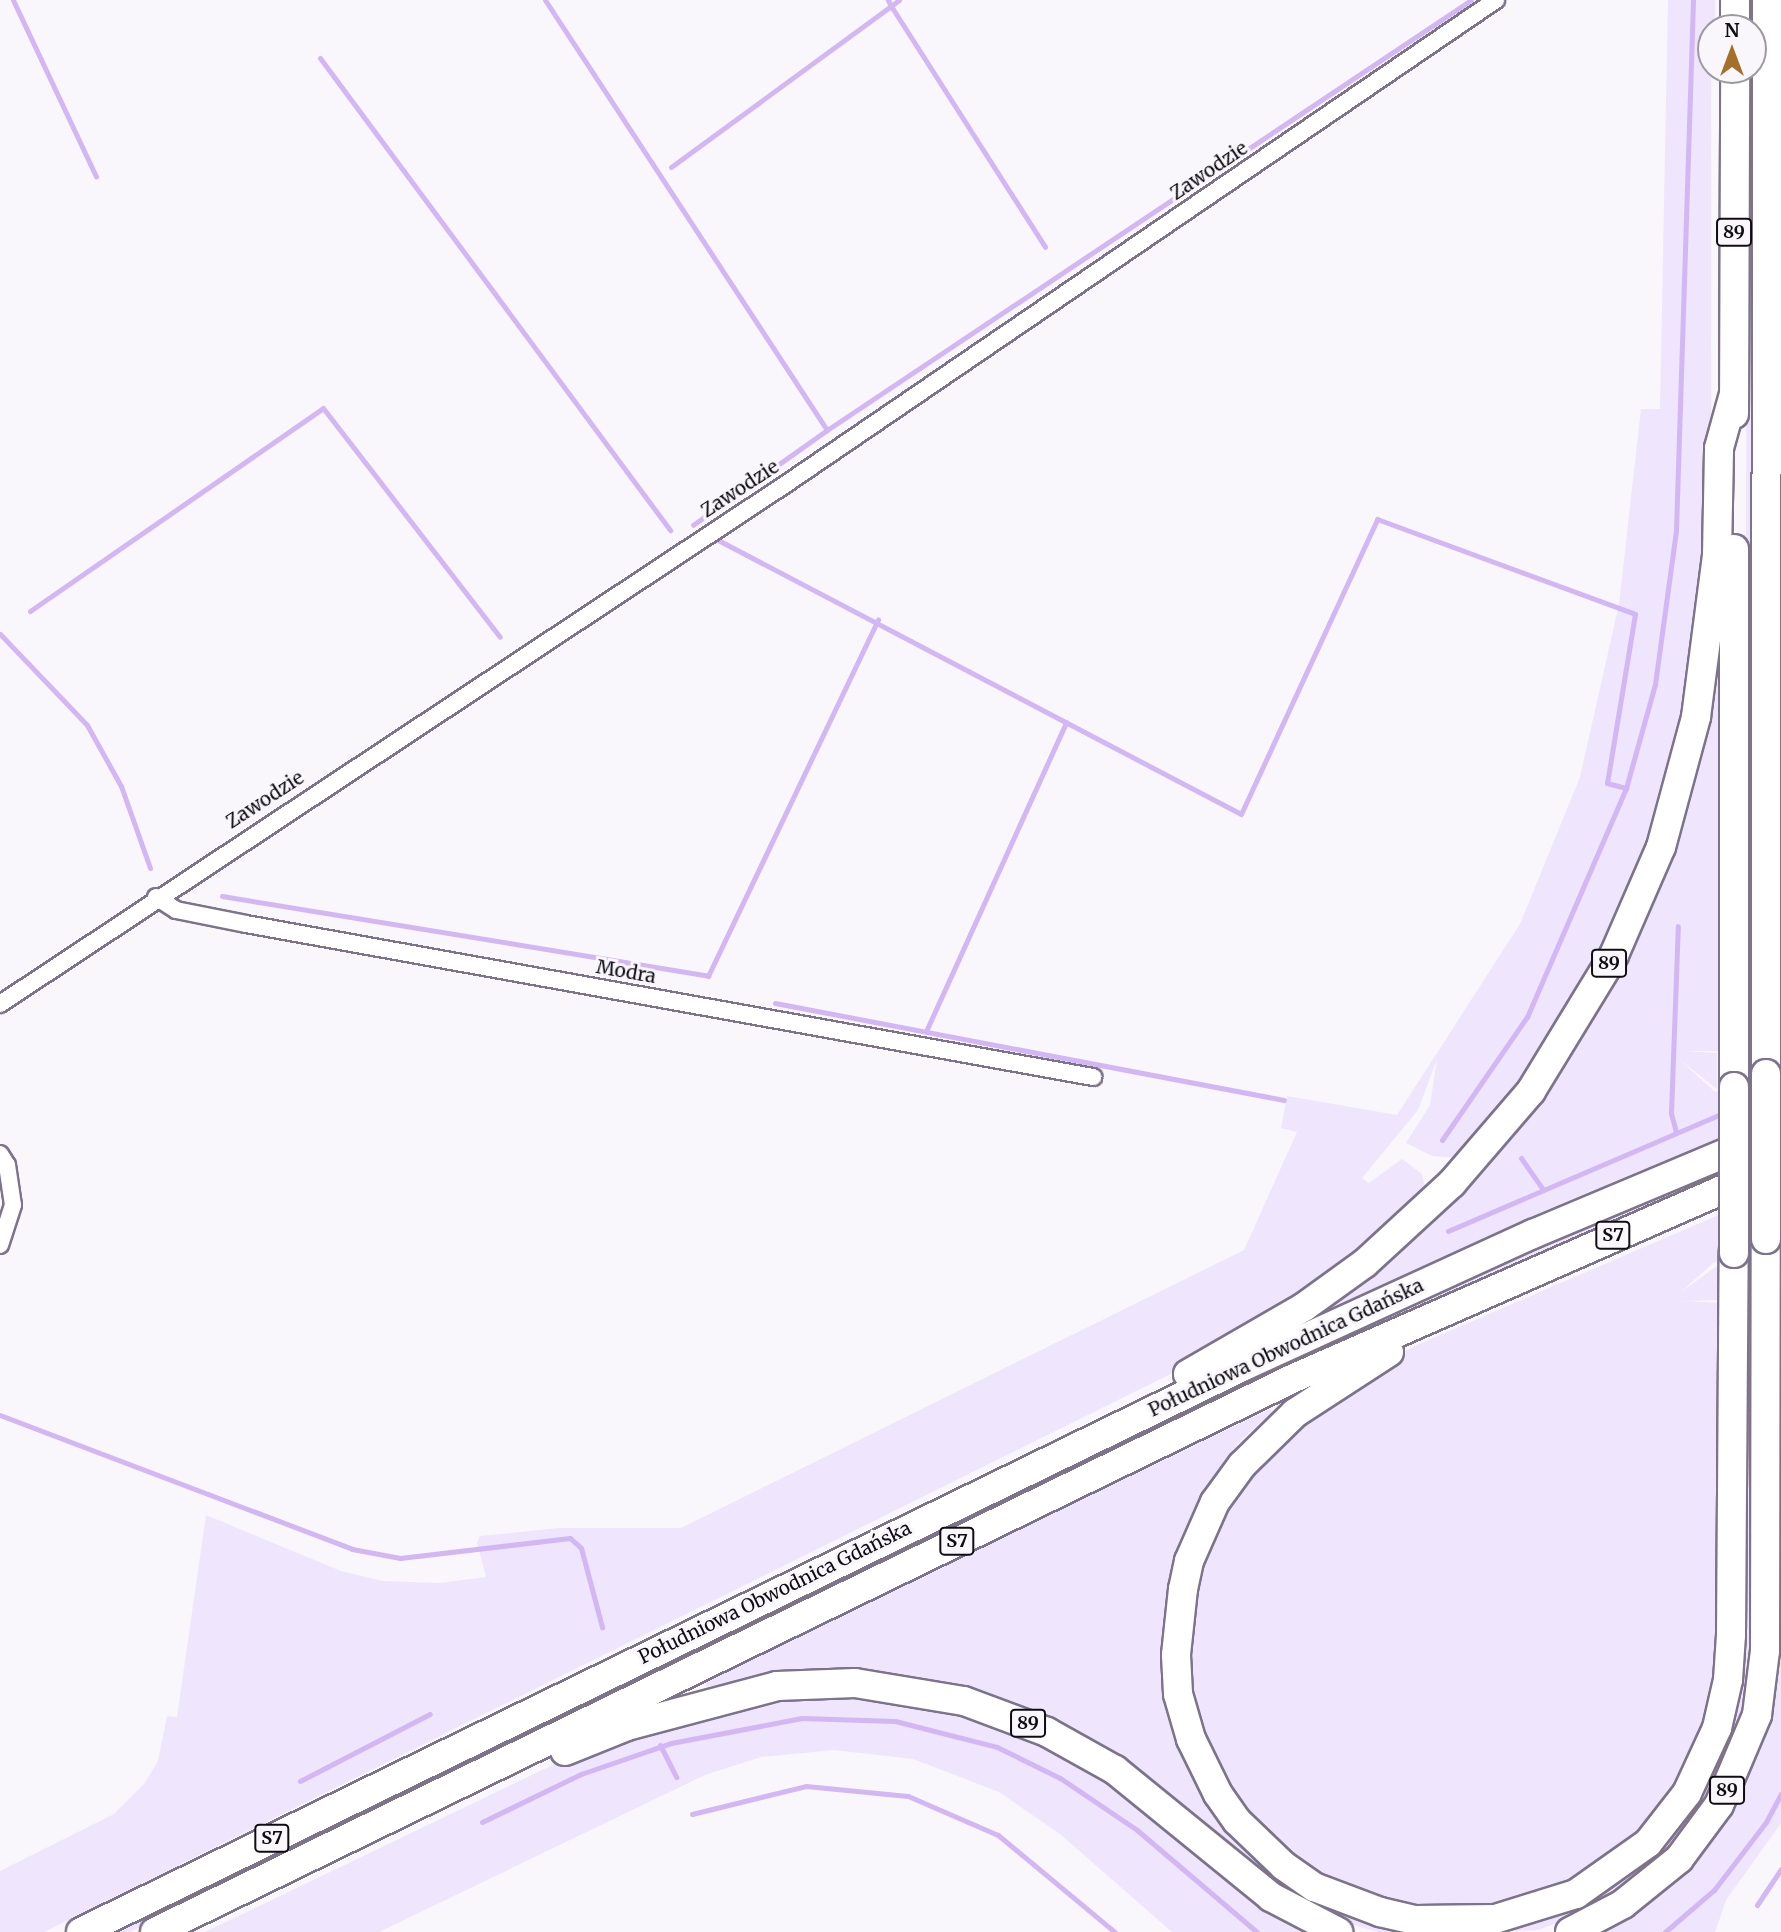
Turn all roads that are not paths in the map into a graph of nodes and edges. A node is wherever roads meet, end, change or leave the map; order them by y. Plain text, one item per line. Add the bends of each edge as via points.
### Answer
1 (1496, 0) edge
2 (1767, 0) edge
3 (1735, 84) edge
4 (1767, 285) junction
5 (1781, 355) edge
6 (1734, 394) junction
7 (156, 897) junction
8 (0, 1004) edge
9 (1093, 1077) dead end
10 (1781, 1130) edge
11 (0, 1154) edge
12 (1781, 1164) edge
13 (0, 1245) edge
14 (1445, 1308) junction
15 (1076, 1447) junction
16 (471, 1778) junction
17 (81, 1932) edge
18 (155, 1932) edge
19 (1338, 1932) edge
20 (1570, 1932) edge

1 - 7 street, Zawodzie via 783,486
2 - 4 highway, 89
3 - 6 highway, 89
4 - 5 highway, 89
4 - 20 highway, 89, bridge via 1766,1627 1756,1715 1719,1805 1679,1859 1623,1904
6 - 14 highway, 89, bridge via 1734,1253 1728,1680 1703,1764 1674,1813 1648,1843 1576,1894 1495,1919 1416,1920 1314,1887 1237,1821 1191,1739 1178,1694 1176,1655 1189,1561 1215,1502 1242,1465 1295,1413 1396,1348
6 - 15 highway, 89 via 1719,448 1717,555 1709,639 1681,786 1641,896 1568,1036 1531,1091 1474,1158 1365,1263 1268,1329 1126,1406
7 - 8 street, Zawodzie
7 - 9 street, Modra via 176,911
10 - 15 highway, Południowa Obwodnica Gdańska / S7 via 1533,1234
11 - 13 street via 13,1205
12 - 14 highway, Południowa Obwodnica Gdańska / S7
14 - 16 highway, Południowa Obwodnica Gdańska / S7
15 - 17 highway, Południowa Obwodnica Gdańska / S7
16 - 18 highway, Południowa Obwodnica Gdańska / S7
16 - 19 highway, 89 via 529,1766 627,1726 777,1686 855,1683 936,1695 997,1711 1079,1748 1156,1801 1270,1897

